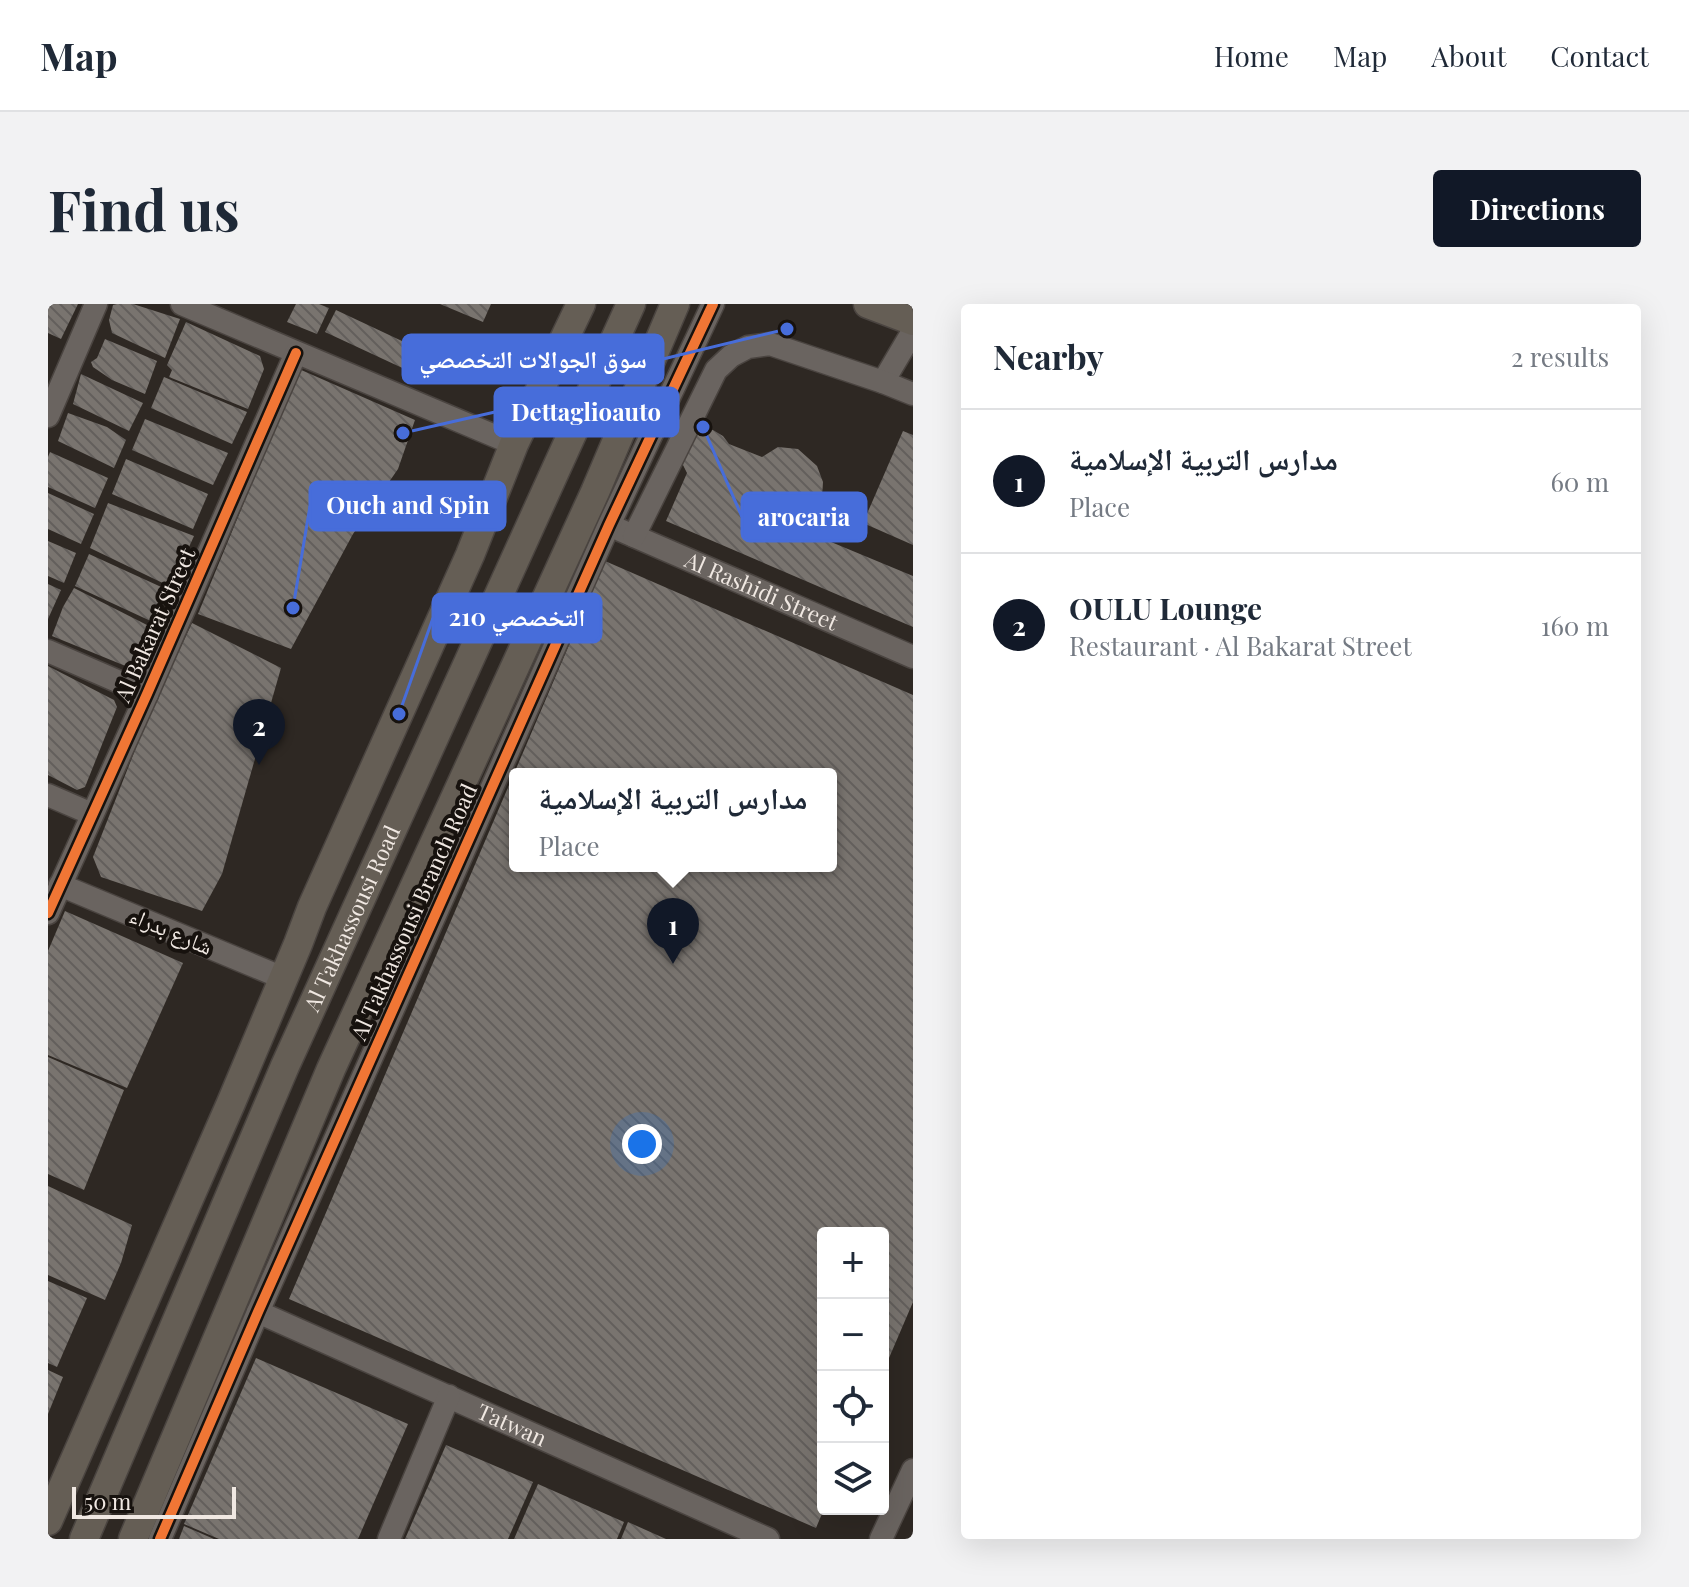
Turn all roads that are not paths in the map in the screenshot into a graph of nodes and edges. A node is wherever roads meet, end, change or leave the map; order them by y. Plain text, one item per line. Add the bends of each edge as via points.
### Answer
1 (96, 304) edge
2 (182, 304) edge
3 (581, 304) edge
4 (631, 304) edge
5 (675, 304) edge
6 (713, 304) edge
7 (868, 304) edge
8 (884, 304) edge
9 (913, 321) edge
10 (913, 331) edge
11 (296, 353) junction
12 (883, 382) junction
13 (913, 394) edge
14 (48, 416) edge
15 (514, 444) junction
16 (609, 525) junction
17 (634, 536) junction
18 (48, 651) edge
19 (913, 657) edge
20 (147, 694) junction
21 (48, 795) edge
22 (92, 814) junction
23 (60, 885) junction
24 (48, 913) edge
25 (283, 978) junction
26 (258, 1312) junction
27 (449, 1396) junction
28 (913, 1470) edge
29 (50, 1508) edge
30 (84, 1539) edge
31 (133, 1539) edge
32 (160, 1539) edge
33 (389, 1539) edge
34 (768, 1539) edge
35 (881, 1539) edge

1 - 14 street
2 - 11 street
3 - 15 main road
4 - 30 main road, Al Takhassousi Road via 285,1066
5 - 31 main road, Al Takhassousi Road via 595,492 331,1069
6 - 16 street, Al Takhassousi Branch Road
7 - 9 main road
8 - 9 main road
10 - 12 street
11 - 15 street
11 - 20 street, Al Bakarat Street
12 - 13 street
12 - 17 street via 770,344 731,356 716,370
15 - 25 main road
16 - 17 street, Al Rashidi Street
16 - 26 street, Al Takhassousi Branch Road
17 - 19 street, Al Rashidi Street
18 - 20 street
20 - 22 street, Al Bakarat Street
21 - 22 street
22 - 23 street, Al Bakarat Street
23 - 24 street, Al Bakarat Street
23 - 25 street, شارع بدراء
25 - 29 main road
26 - 27 street, Tatwan
26 - 32 street, Al Takhassousi Branch Road
27 - 33 street
27 - 34 street, Tatwan
28 - 35 street

